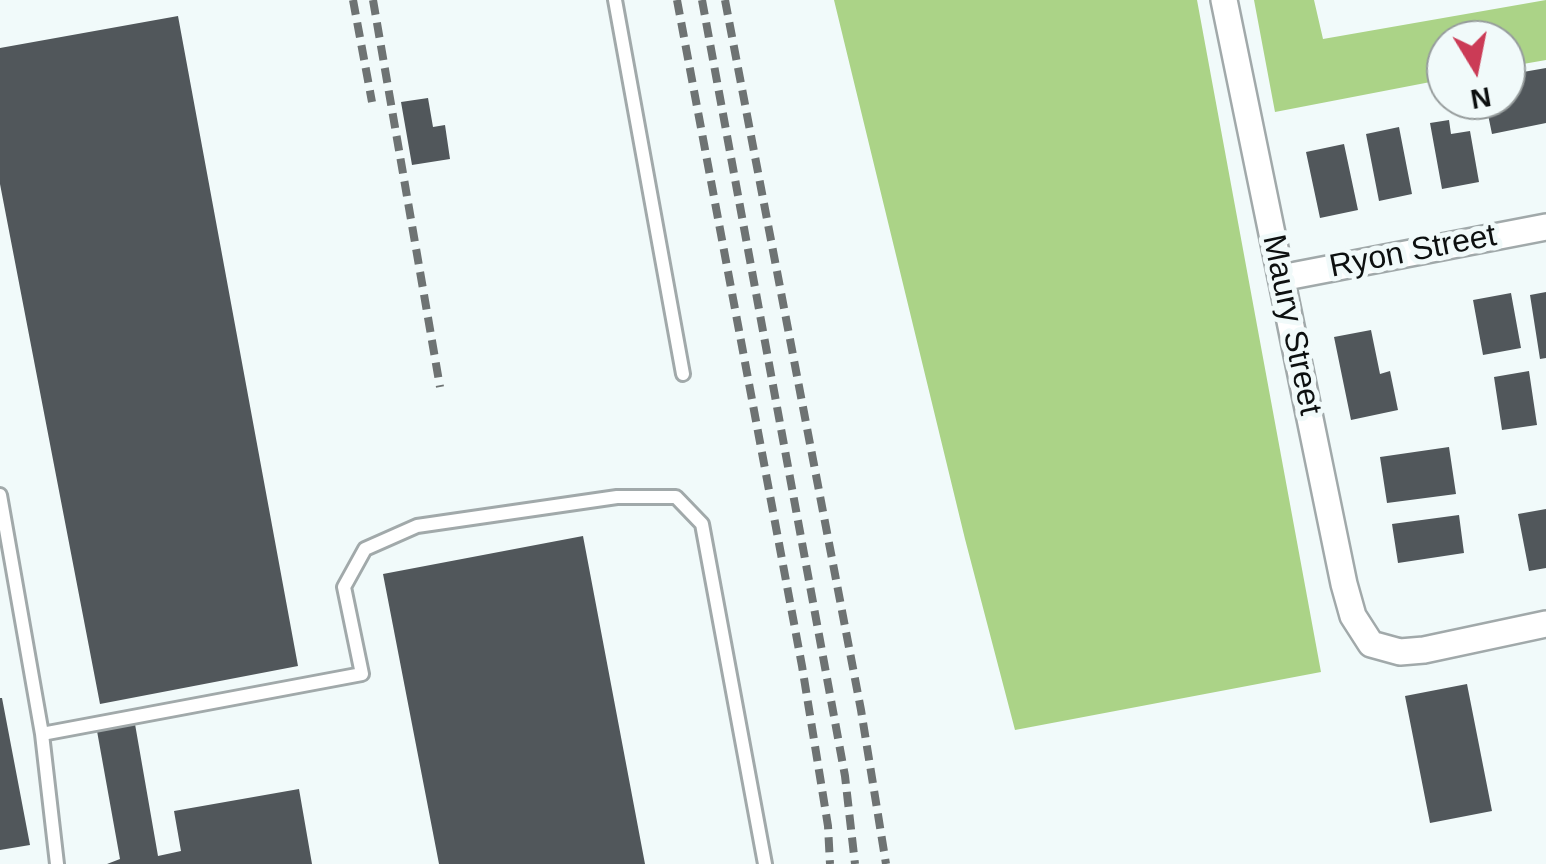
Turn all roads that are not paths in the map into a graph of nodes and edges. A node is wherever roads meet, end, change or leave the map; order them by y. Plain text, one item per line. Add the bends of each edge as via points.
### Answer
1 (615, 0) edge
2 (1224, 0) edge
3 (1546, 226) edge
4 (1281, 278) junction
5 (683, 374) dead end
6 (0, 495) edge
7 (1546, 624) edge
8 (42, 734) junction
9 (57, 864) edge
10 (764, 864) edge

1 - 5 lane
2 - 4 street, Maury Street
3 - 4 street, Ryon Street
4 - 7 street, Maury Street via 1344,584 1371,644 1424,650
6 - 8 lane
8 - 9 lane
8 - 10 lane via 362,674 344,587 365,549 416,526 617,497 676,497 702,524

